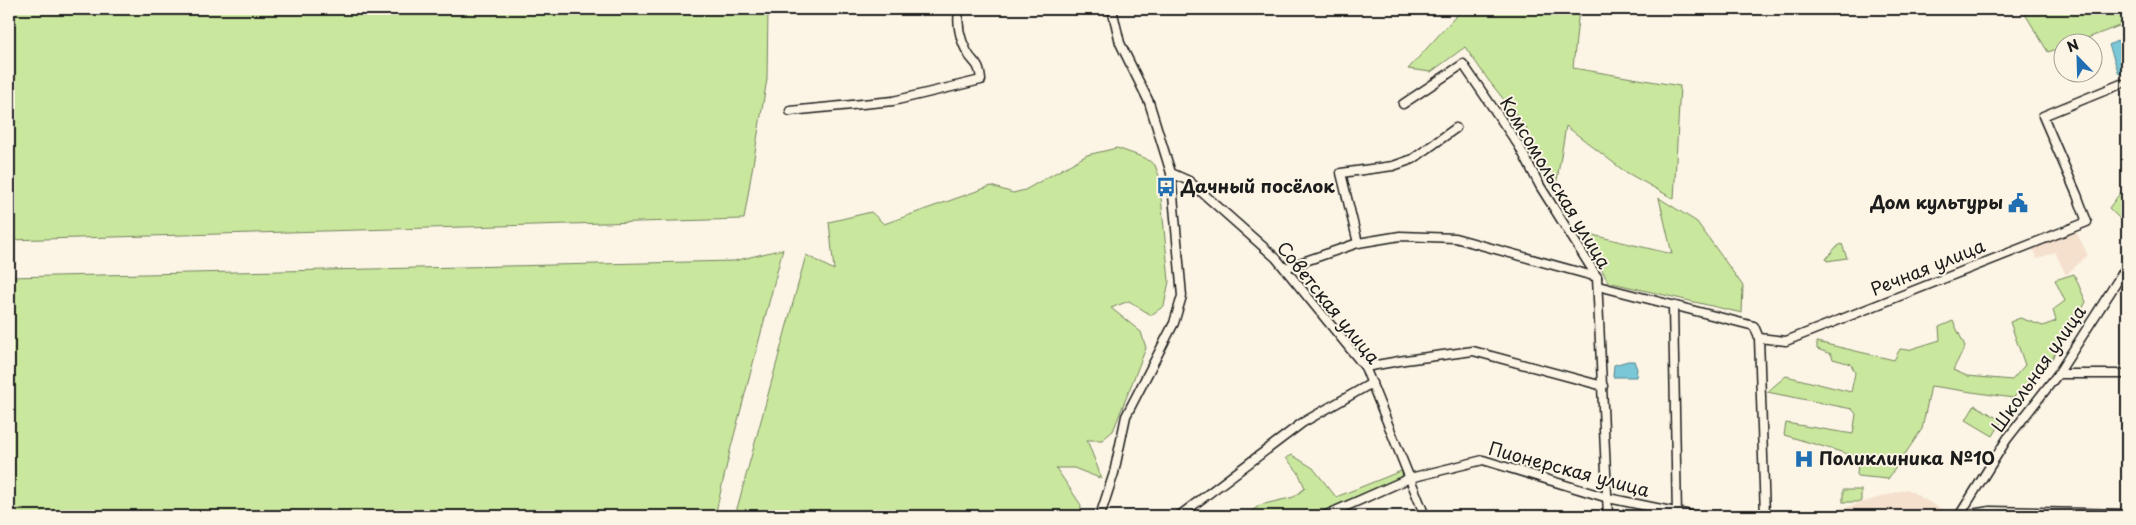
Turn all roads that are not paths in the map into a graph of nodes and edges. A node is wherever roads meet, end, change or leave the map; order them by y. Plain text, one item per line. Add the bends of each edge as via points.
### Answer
1 (959, 9) edge
2 (1112, 9) edge
3 (2121, 84) dead end
4 (1403, 104) dead end
5 (790, 111) dead end
6 (1456, 128) dead end
7 (1171, 173) junction
8 (1358, 243) junction
9 (2127, 266) edge
10 (1285, 268) junction
11 (1598, 277) junction
12 (1598, 286) junction
13 (1673, 307) junction
14 (1759, 338) junction
15 (1365, 367) junction
16 (2058, 374) junction
17 (2127, 374) edge
18 (1372, 383) junction
19 (1602, 386) junction
20 (1410, 478) junction
21 (1608, 498) junction
22 (1677, 514) edge
23 (2127, 514) edge
24 (1100, 516) edge
25 (1180, 516) edge
26 (1324, 516) edge
27 (1425, 516) edge
28 (1608, 516) edge
29 (1695, 516) edge
30 (1765, 516) edge
31 (1959, 516) edge

1 - 5 street via 963,43 980,69 981,80 893,101
2 - 7 street via 1120,44 1149,102
3 - 14 street, Речная улица via 2042,116 2087,222 1786,341
4 - 11 street, Комсомольская улица via 1463,64 1519,146 1540,186
6 - 8 street via 1413,159 1393,166 1341,173
7 - 10 street, Советская улица via 1189,182
7 - 24 street via 1182,296 1174,323 1126,416 1107,500
8 - 10 street
8 - 11 street via 1400,236 1455,238
9 - 16 street, Школьная улица
10 - 15 street, Советская улица
11 - 12 street, Комсомольская улица
12 - 13 street
12 - 19 street, Комсомольская улица
13 - 14 street via 1754,326
13 - 22 street
14 - 30 street
15 - 18 street, Советская улица
15 - 19 street via 1473,351
16 - 17 street
16 - 31 street, Школьная улица via 2007,439
18 - 20 street, Советская улица
18 - 25 street via 1302,423
19 - 21 street, Комсомольская улица
20 - 21 street, Пионерская улица via 1483,460
20 - 26 street, Пионерская улица
20 - 27 street, Советская улица
21 - 22 street, Пионерская улица
21 - 28 street, Комсомольская улица
22 - 29 street, Пионерская улица
23 - 31 street via 1990,511

